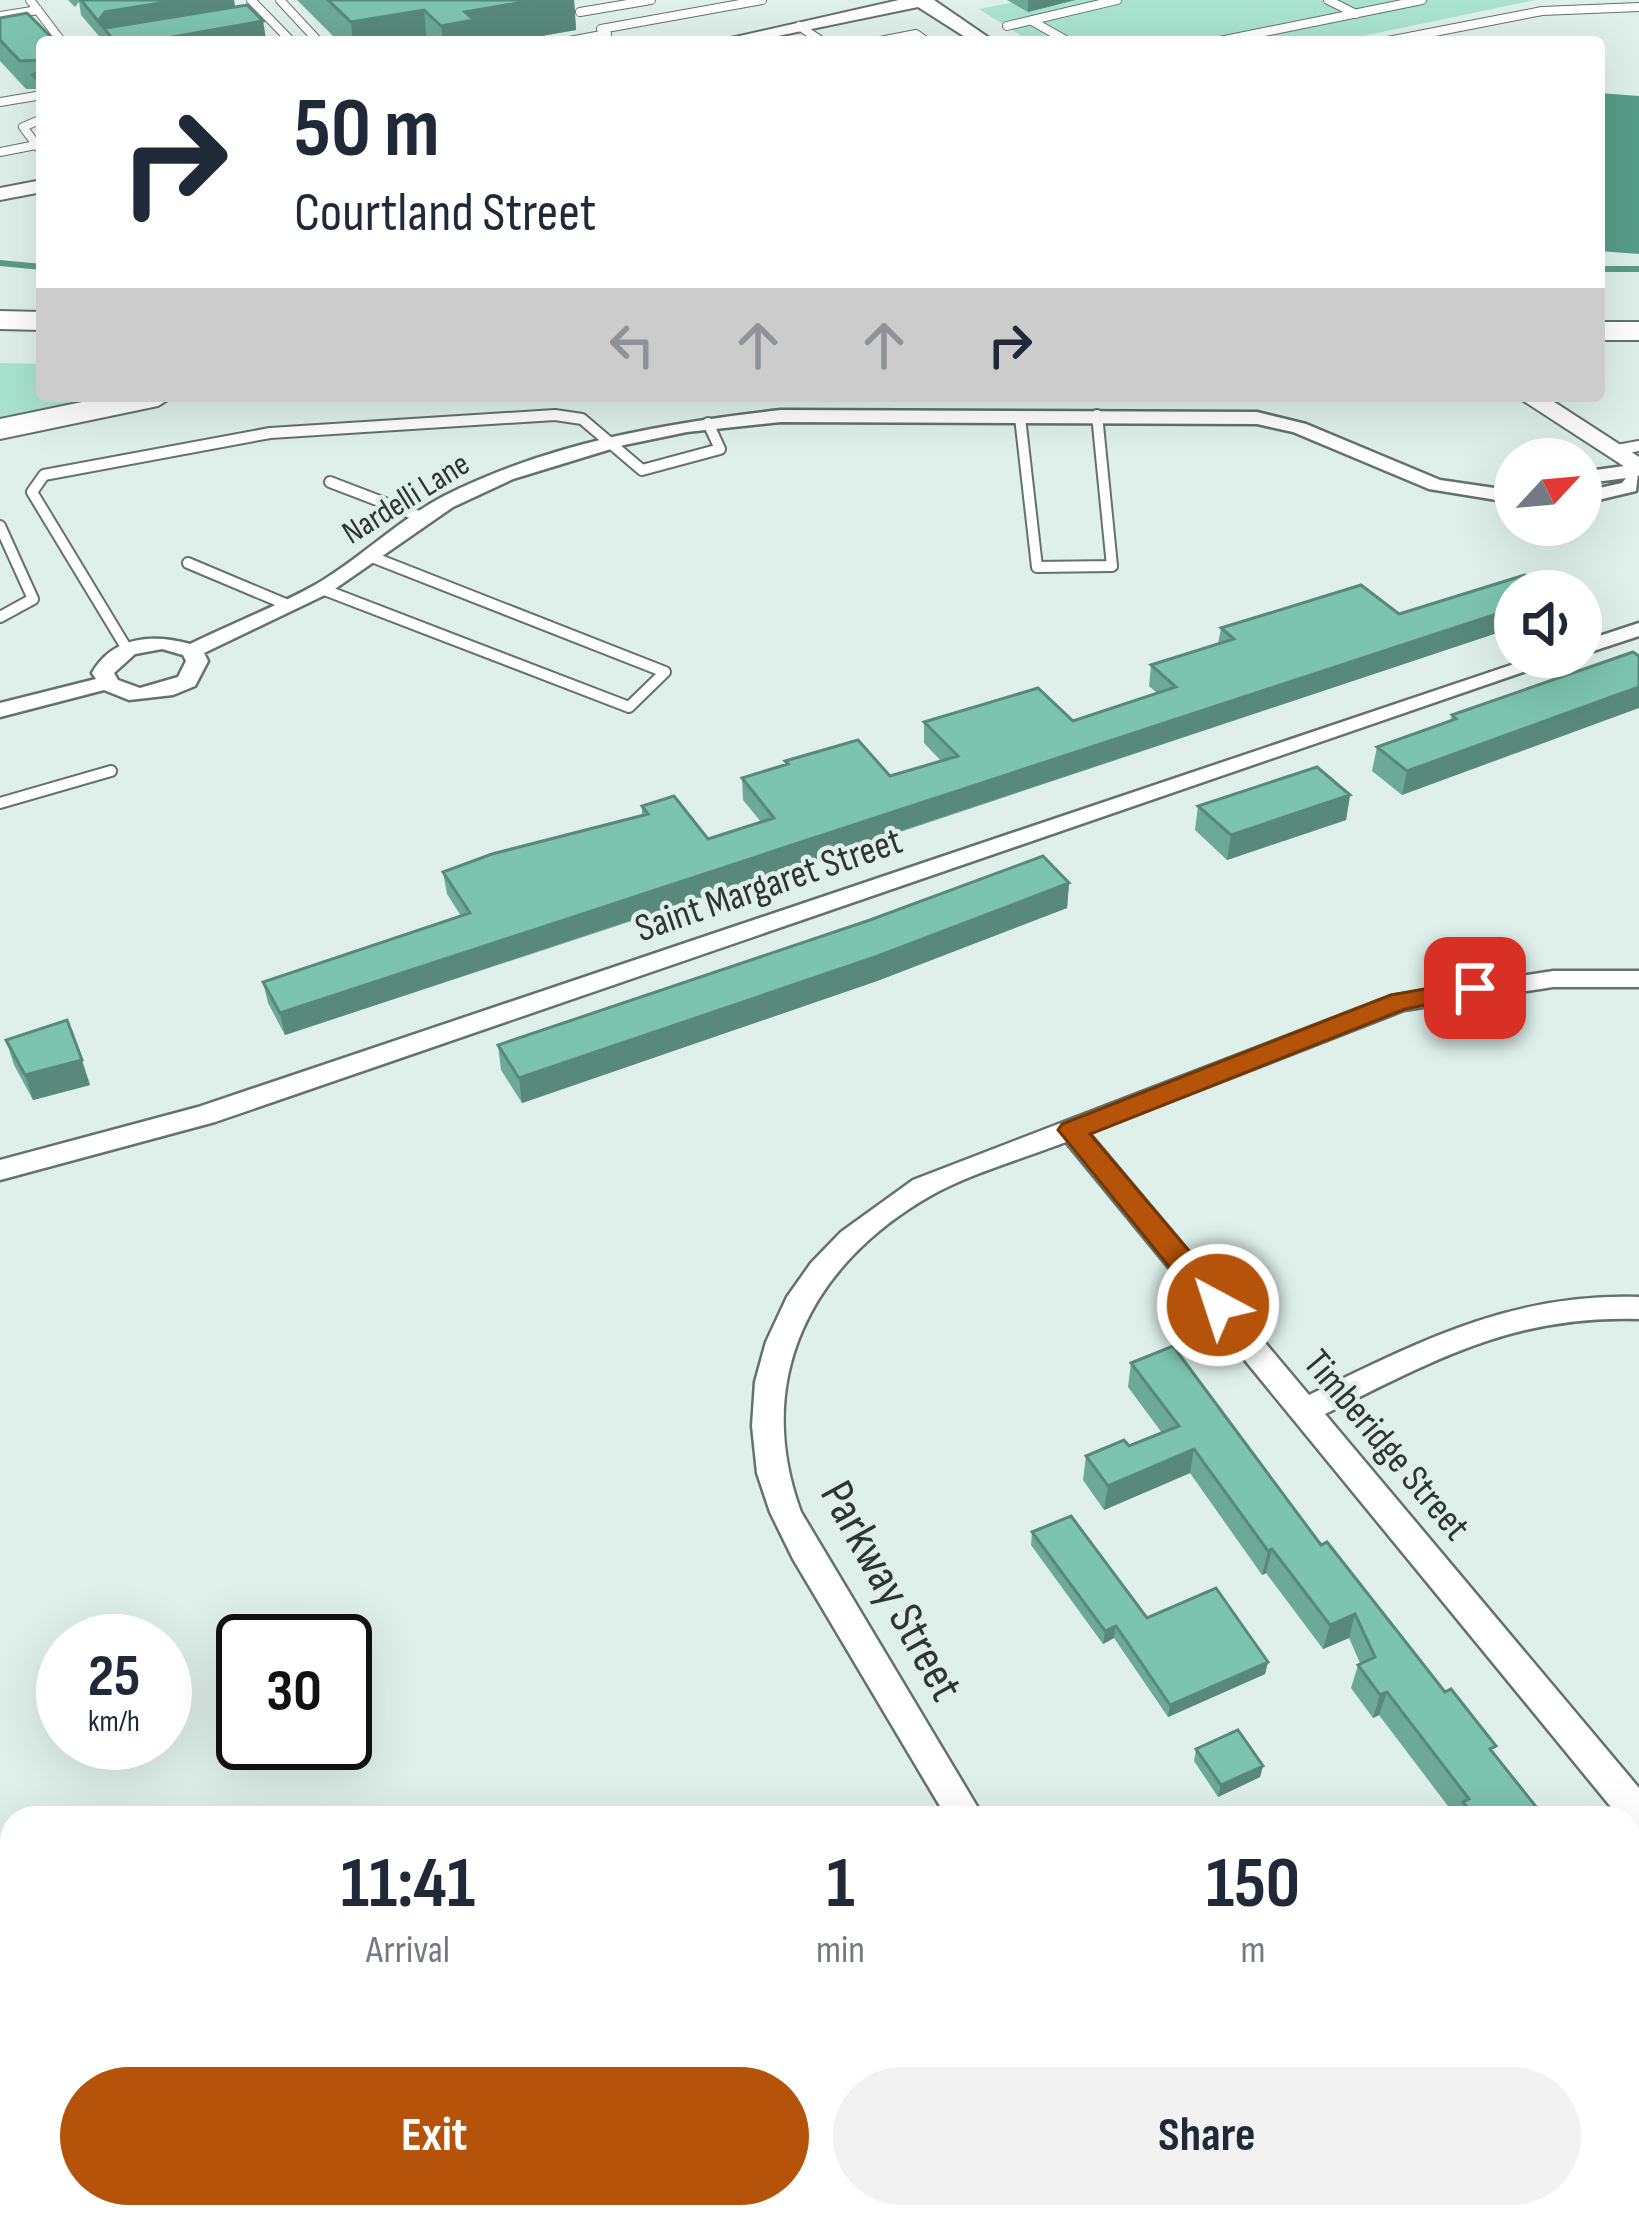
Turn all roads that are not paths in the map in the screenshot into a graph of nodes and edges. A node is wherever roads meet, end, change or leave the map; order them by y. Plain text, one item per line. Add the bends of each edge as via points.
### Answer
1 (30, 0) edge
2 (251, 0) edge
3 (280, 0) edge
4 (652, 0) edge
5 (761, 0) edge
6 (922, 0) edge
7 (1117, 0) edge
8 (1328, 0) edge
9 (1422, 0) edge
10 (568, 3) edge
11 (1639, 7) edge
12 (38, 10) junction
13 (580, 12) junction
14 (264, 13) junction
15 (1356, 14) junction
16 (0, 16) edge
17 (242, 17) edge
18 (1032, 21) junction
19 (49, 25) junction
20 (799, 26) junction
21 (1007, 26) dead end
22 (33, 28) edge
23 (604, 31) junction
24 (57, 36) edge
25 (286, 36) edge
26 (313, 36) edge
27 (586, 36) edge
28 (610, 36) edge
29 (751, 36) edge
30 (814, 36) edge
31 (977, 36) edge
32 (1058, 36) edge
33 (1245, 36) edge
34 (1410, 36) edge
35 (36, 96) edge
36 (1, 100) edge
37 (36, 122) edge
38 (36, 142) edge
39 (36, 144) edge
40 (0, 152) edge
41 (36, 187) edge
42 (0, 194) edge
43 (0, 320) edge
44 (36, 321) edge
45 (1605, 331) edge
46 (1639, 331) edge
47 (0, 348) edge
48 (36, 348) edge
49 (1605, 358) edge
50 (1639, 358) edge
51 (129, 402) edge
52 (1537, 402) edge
53 (1097, 415) junction
54 (1020, 417) junction
55 (708, 423) junction
56 (0, 429) edge
57 (608, 443) junction
58 (1639, 446) edge
59 (1612, 451) junction
60 (1639, 470) edge
61 (1602, 475) edge
62 (330, 482) dead end
63 (1602, 493) edge
64 (1494, 494) edge
65 (424, 518) junction
66 (0, 526) edge
67 (371, 557) junction
68 (188, 562) dead end
69 (322, 589) junction
70 (288, 605) junction
71 (0, 617) edge
72 (1639, 629) edge
73 (1602, 642) edge
74 (127, 649) junction
75 (192, 651) junction
76 (1494, 678) edge
77 (106, 683) junction
78 (0, 710) edge
79 (111, 771) dead end
80 (0, 803) edge
81 (1639, 979) edge
82 (1071, 1130) junction
83 (0, 1170) edge
84 (1639, 1308) edge
85 (1306, 1410) junction
86 (959, 1806) edge
87 (1632, 1806) edge

1 - 12 lane
2 - 14 lane
3 - 26 lane
4 - 13 lane
5 - 23 lane
6 - 20 main road
6 - 31 main road
7 - 18 lane
8 - 15 lane
9 - 15 lane
10 - 13 lane
11 - 34 lane via 1534,9
12 - 16 lane
12 - 19 lane
13 - 23 lane
14 - 17 lane
14 - 25 lane
15 - 33 lane
18 - 21 lane
18 - 32 lane
19 - 22 lane
19 - 24 lane
20 - 29 main road
20 - 30 lane
23 - 27 lane
23 - 28 lane
35 - 36 lane
37 - 38 lane via 23,127
39 - 40 lane
41 - 42 main road
43 - 44 highway
45 - 46 highway
47 - 48 highway
49 - 50 highway
51 - 56 highway
52 - 59 main road
53 - 54 street, Nardelli Lane
53 - 54 lane via 1112,566 1037,567
53 - 64 street, Nardelli Lane via 1280,422 1436,485
54 - 55 street, Nardelli Lane
55 - 57 street, Nardelli Lane
55 - 57 lane via 716,452 642,470
57 - 65 street, Nardelli Lane via 506,475
57 - 74 lane via 582,418 555,415 270,433 44,475 32,492
58 - 59 lane
59 - 60 main road
60 - 61 street
60 - 63 street via 1629,487
62 - 65 lane
65 - 67 street, Nardelli Lane
66 - 71 lane via 33,599
67 - 69 street, Nardelli Lane
67 - 69 lane via 665,672 629,707
68 - 70 lane
69 - 70 street, Nardelli Lane
70 - 75 street, Nardelli Lane
72 - 73 street
74 - 75 street via 163,643
74 - 77 street via 106,664
75 - 77 street via 196,671 172,689 133,694
76 - 83 street, Saint Margaret Street via 226,1108
77 - 78 street
79 - 80 lane
81 - 82 street via 1553,979 1400,1001
82 - 85 street, Timberidge Street
82 - 86 street, Parkway Street via 886,1208 843,1244 782,1329 769,1426 786,1512
84 - 85 street via 1547,1309 1488,1323
85 - 87 street, Timberidge Street

